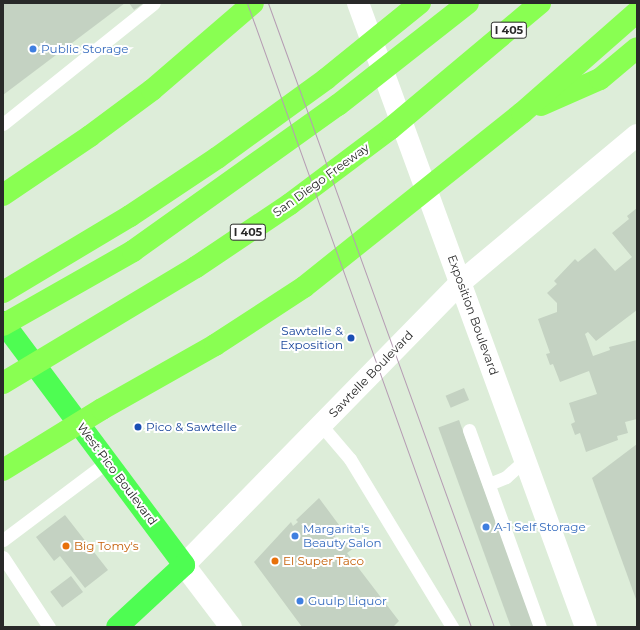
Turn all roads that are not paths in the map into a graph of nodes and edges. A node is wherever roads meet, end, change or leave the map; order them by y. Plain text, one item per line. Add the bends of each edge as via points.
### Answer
1 (154, 3) edge
2 (253, 3) edge
3 (358, 3) edge
4 (420, 3) edge
5 (540, 3) edge
6 (464, 6) edge
7 (637, 12) edge
8 (637, 48) edge
9 (522, 113) junction
10 (3, 124) edge
11 (637, 136) edge
12 (3, 195) edge
13 (461, 282) junction
14 (3, 292) edge
15 (3, 322) edge
16 (3, 325) edge
17 (3, 383) edge
18 (321, 425) junction
19 (469, 430) dead end
20 (525, 460) junction
21 (107, 462) junction
22 (3, 470) edge
23 (489, 484) junction
24 (3, 540) edge
25 (3, 557) edge
26 (184, 564) junction
27 (49, 627) edge
28 (117, 627) edge
29 (231, 627) edge
30 (452, 627) edge
31 (540, 627) edge
32 (586, 627) edge

1 - 10 lane
2 - 12 highway via 152,90
3 - 13 main road, Exposition Boulevard
4 - 14 highway via 326,79 217,158 130,216
5 - 17 highway, San Diego Freeway / I 405 via 478,58 390,129 290,204 176,279
6 - 16 highway via 338,104 133,251
7 - 9 highway
8 - 9 highway via 600,79
9 - 22 highway via 304,286 215,345 102,409
11 - 13 main road, Sawtelle Boulevard
13 - 18 main road, Sawtelle Boulevard
13 - 20 main road, Exposition Boulevard
15 - 21 main road, West Pico Boulevard
18 - 26 main road, Sawtelle Boulevard
18 - 30 lane via 350,459
19 - 23 lane
20 - 23 lane via 506,477
20 - 32 main road, Exposition Boulevard
21 - 24 lane
21 - 26 main road, West Pico Boulevard
23 - 31 lane
25 - 27 lane
26 - 28 main road, Sawtelle Boulevard
26 - 29 main road, West Pico Boulevard

